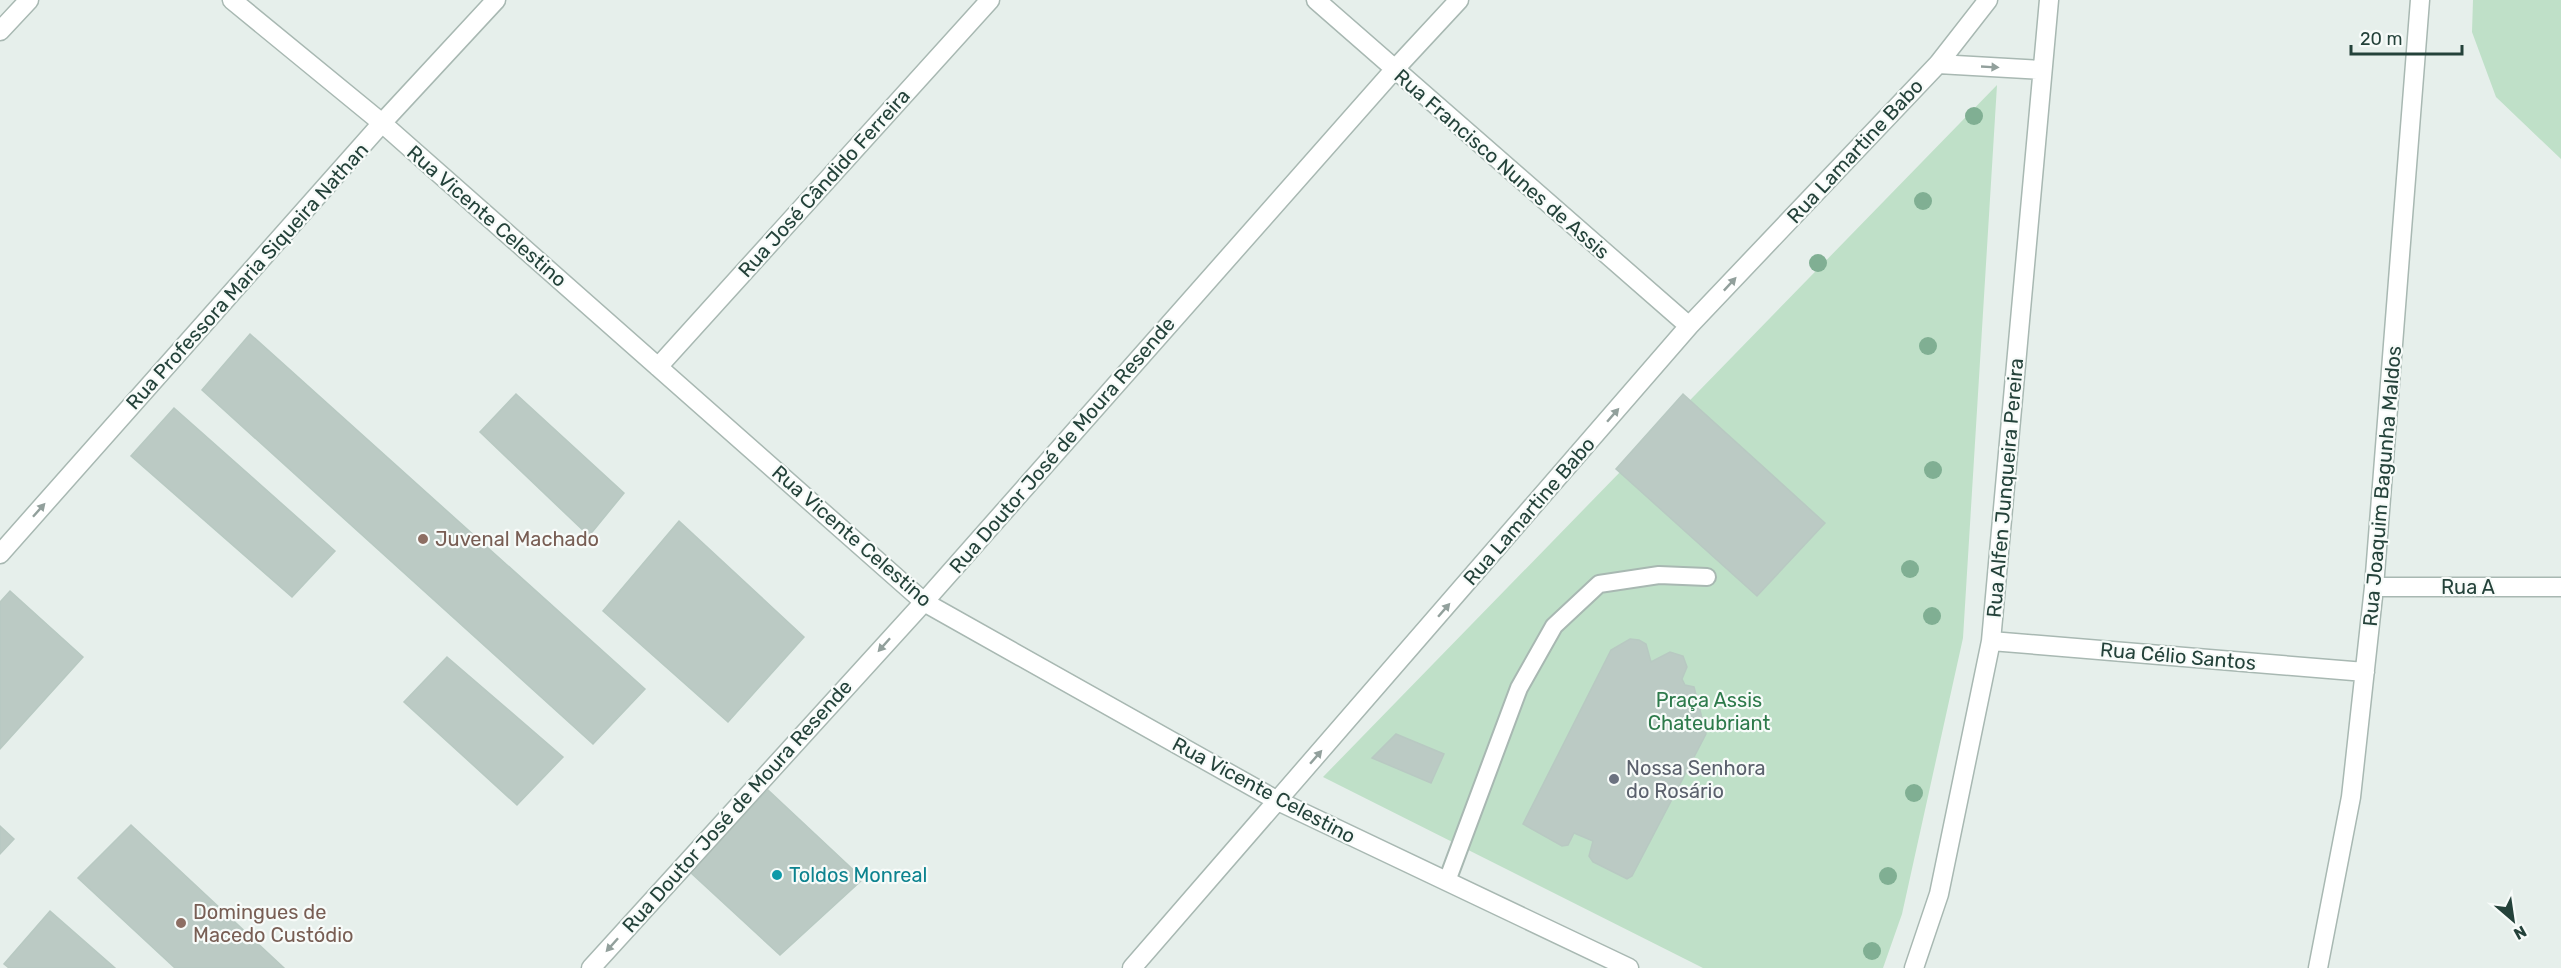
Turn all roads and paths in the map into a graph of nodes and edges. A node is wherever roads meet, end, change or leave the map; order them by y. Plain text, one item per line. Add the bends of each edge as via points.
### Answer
1 (28, 0) edge
2 (232, 0) edge
3 (496, 0) edge
4 (990, 0) edge
5 (1316, 0) edge
6 (1459, 0) edge
7 (1988, 0) edge
8 (2049, 0) edge
9 (2420, 0) edge
10 (0, 31) edge
11 (1938, 64) junction
12 (1394, 70) junction
13 (2042, 70) junction
14 (382, 123) junction
15 (1689, 326) junction
16 (658, 367) junction
17 (0, 554) edge
18 (1707, 577) dead end
19 (2374, 587) junction
20 (2561, 587) edge
21 (924, 602) junction
22 (1991, 641) junction
23 (2365, 672) junction
24 (1278, 801) junction
25 (1448, 881) junction
26 (591, 968) edge
27 (1132, 968) edge
28 (1629, 968) edge
29 (1914, 968) edge
30 (2318, 968) edge

1 - 10 street
2 - 14 street, Rua Vicente Celestino
3 - 14 street, Rua Professora Maria Siqueira Nathan
4 - 16 street, Rua José Cândido Ferreira
5 - 12 street, Rua Francisco Nunes de Assis
6 - 12 street, Rua Doutor José de Moura Resende
7 - 11 street, Rua Lamartine Babo
8 - 13 street, Rua Alfen Junqueira Pereira
9 - 19 street, Rua Joaquim Bagunha Maldos
11 -> 13 street, Rua Lamartine Babo
15 -> 11 street, Rua Lamartine Babo
12 - 15 street, Rua Francisco Nunes de Assis
12 - 21 street, Rua Doutor José de Moura Resende
13 - 22 street, Rua Alfen Junqueira Pereira
14 - 16 street, Rua Vicente Celestino
17 -> 14 street, Rua Professora Maria Siqueira Nathan
24 -> 15 street, Rua Lamartine Babo
16 - 21 street, Rua Vicente Celestino
18 - 25 lane via 1659,575 1599,584 1554,626 1520,688
19 - 20 street, Rua A
19 - 23 street, Rua Joaquim Bagunha Maldos
21 - 24 street, Rua Vicente Celestino
21 -> 26 street, Rua Doutor José de Moura Resende
22 - 23 street, Rua Célio Santos
22 - 29 street, Rua Alfen Junqueira Pereira via 1939,894
23 - 30 street, Rua Joaquim Bagunha Maldos via 2351,797
24 - 25 street, Rua Vicente Celestino
24 - 27 street, Rua Lamartine Babo
25 - 28 street, Rua Vicente Celestino

